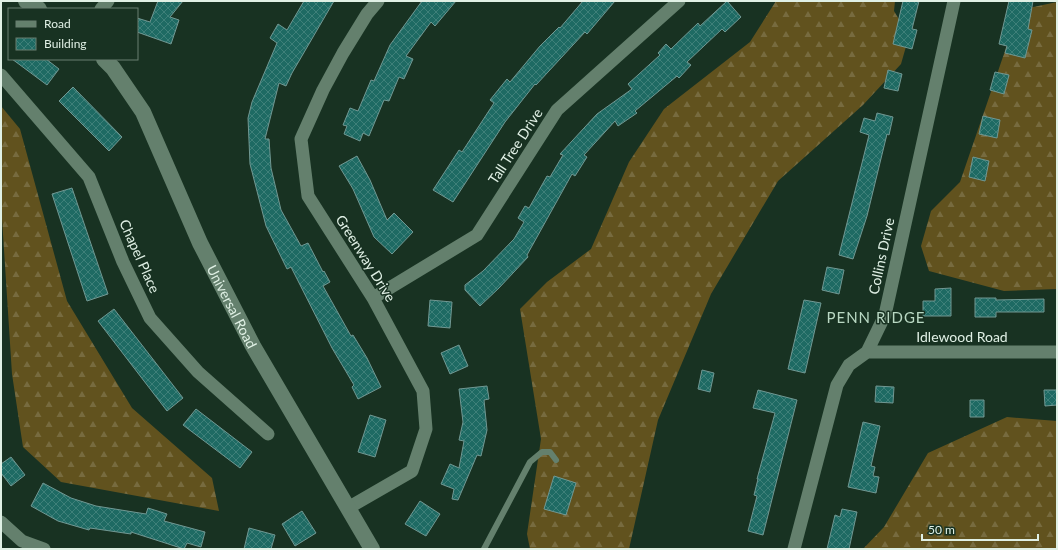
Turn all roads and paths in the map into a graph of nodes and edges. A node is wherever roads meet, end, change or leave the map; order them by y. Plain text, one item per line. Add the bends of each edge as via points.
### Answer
1 (26, 1) edge
2 (378, 1) edge
3 (679, 1) edge
4 (954, 1) edge
5 (37, 8) edge
6 (105, 60) edge
7 (1, 75) edge
8 (373, 298) junction
9 (867, 352) junction
10 (1057, 352) edge
11 (268, 434) dead end
12 (556, 460) dead end
13 (348, 508) junction
14 (1, 522) edge
15 (367, 547) edge
16 (44, 549) edge
17 (484, 549) edge
18 (794, 549) edge

1 - 5 street
2 - 8 street, Greenway Drive via 343,53 323,90 302,139 308,196
3 - 8 street, Tall Tree Drive via 557,110 477,234
4 - 9 street, Collins Drive via 885,315
6 - 13 street, Universal Road via 143,112 200,244 253,346
7 - 11 street, Chapel Place via 89,177 123,262 150,318 198,372
8 - 13 street, Greenway Drive via 422,391 426,429 412,472
9 - 10 street, Idlewood Road
9 - 18 street, Collins Drive via 849,365 838,385
12 - 17 lane via 550,452 542,452 530,462
13 - 15 street, Universal Road
14 - 16 street via 22,541

